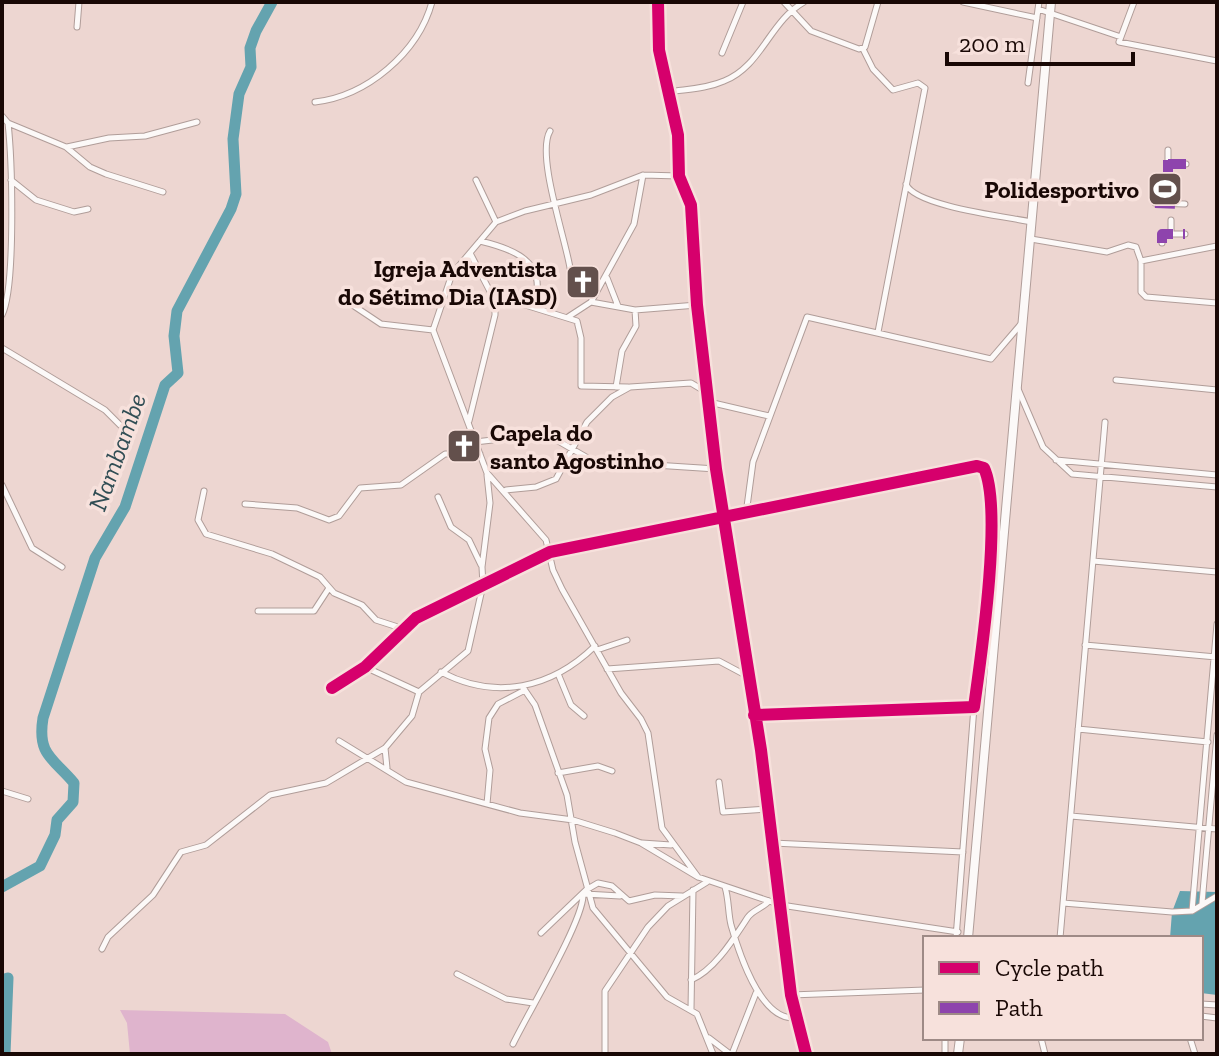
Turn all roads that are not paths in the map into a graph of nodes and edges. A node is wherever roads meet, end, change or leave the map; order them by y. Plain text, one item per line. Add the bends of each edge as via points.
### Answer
1 (79, 2) edge
2 (432, 2) edge
3 (658, 2) edge
4 (743, 2) edge
5 (784, 2) edge
6 (804, 2) edge
7 (878, 2) edge
8 (963, 2) edge
9 (1051, 2) edge
10 (1134, 2) edge
11 (1038, 5) edge
12 (792, 8) junction
13 (1050, 13) junction
14 (1037, 18) junction
15 (77, 27) dead end
16 (1121, 37) junction
17 (863, 49) junction
18 (722, 53) dead end
19 (1217, 61) edge
20 (1028, 83) dead end
21 (668, 92) junction
22 (315, 102) dead end
23 (2, 116) edge
24 (197, 122) dead end
25 (8, 123) junction
26 (550, 131) dead end
27 (10, 139) junction
28 (66, 147) junction
29 (2, 149) edge
30 (1168, 150) dead end
31 (1168, 164) junction
32 (1186, 164) dead end
33 (643, 175) junction
34 (679, 176) junction
35 (11, 180) junction
36 (476, 180) dead end
37 (1168, 180) dead end
38 (906, 183) junction
39 (163, 192) dead end
40 (1155, 203) dead end
41 (1185, 204) dead end
42 (557, 206) junction
43 (88, 209) dead end
44 (1171, 220) dead end
45 (496, 222) junction
46 (1032, 222) junction
47 (1171, 234) junction
48 (1185, 234) dead end
49 (1031, 239) junction
50 (480, 241) junction
51 (10, 242) junction
52 (1162, 243) dead end
53 (1217, 246) edge
54 (2, 250) edge
55 (470, 253) junction
56 (1141, 261) junction
57 (570, 268) dead end
58 (607, 277) junction
59 (342, 298) dead end
60 (495, 301) junction
61 (591, 302) junction
62 (1217, 303) edge
63 (522, 304) junction
64 (697, 305) junction
65 (618, 307) junction
66 (635, 310) junction
67 (2, 315) edge
68 (568, 317) junction
69 (1023, 323) junction
70 (433, 330) junction
71 (878, 332) junction
72 (2, 348) edge
73 (1116, 380) dead end
74 (1016, 384) junction
75 (616, 387) junction
76 (630, 387) junction
77 (1217, 390) edge
78 (707, 392) junction
79 (709, 402) junction
80 (769, 416) junction
81 (468, 422) junction
82 (1105, 422) dead end
83 (120, 425) dead end
84 (475, 442) junction
85 (571, 451) junction
86 (480, 454) junction
87 (1055, 460) junction
88 (1101, 464) junction
89 (716, 469) junction
90 (487, 473) junction
91 (1217, 475) edge
92 (1100, 476) junction
93 (2, 485) edge
94 (1217, 487) edge
95 (506, 490) junction
96 (204, 491) dead end
97 (438, 497) dead end
98 (245, 504) dead end
99 (746, 514) junction
100 (726, 519) junction
101 (991, 534) junction
102 (1003, 534) junction
103 (550, 552) junction
104 (1093, 561) junction
105 (62, 567) dead end
106 (482, 567) junction
107 (1217, 572) edge
108 (483, 585) junction
109 (329, 588) junction
110 (258, 611) dead end
111 (1217, 624) edge
112 (404, 629) junction
113 (627, 640) dead end
114 (1085, 645) junction
115 (596, 648) junction
116 (746, 653) junction
117 (1216, 657) edge
118 (731, 665) junction
119 (365, 667) junction
120 (607, 669) junction
121 (441, 672) junction
122 (559, 676) junction
123 (749, 677) junction
124 (332, 688) dead end
125 (523, 688) junction
126 (419, 692) junction
127 (974, 707) junction
128 (754, 715) junction
129 (584, 716) dead end
130 (1078, 729) junction
131 (1217, 735) edge
132 (339, 741) dead end
133 (1207, 742) junction
134 (1217, 743) edge
135 (385, 748) junction
136 (370, 759) junction
137 (387, 769) junction
138 (612, 771) dead end
139 (558, 773) junction
140 (719, 782) dead end
141 (2, 791) edge
142 (28, 799) dead end
143 (487, 804) junction
144 (768, 809) junction
145 (1071, 816) junction
146 (573, 820) junction
147 (1199, 828) junction
148 (1209, 828) junction
149 (1217, 829) edge
150 (641, 843) junction
151 (773, 843) junction
152 (672, 845) junction
153 (963, 852) junction
154 (698, 877) junction
155 (708, 881) junction
156 (725, 887) junction
157 (693, 890) junction
158 (585, 893) junction
159 (620, 896) junction
160 (682, 896) junction
161 (1217, 896) edge
162 (769, 901) junction
163 (1063, 903) junction
164 (1202, 903) junction
165 (781, 905) junction
166 (1192, 911) junction
167 (541, 933) dead end
168 (957, 935) edge
169 (968, 936) edge
170 (1060, 936) edge
171 (736, 938) junction
172 (102, 949) dead end
173 (630, 954) junction
174 (457, 974) dead end
175 (691, 980) junction
176 (923, 990) edge
177 (756, 993) junction
178 (791, 995) junction
179 (533, 1003) junction
180 (765, 1004) junction
181 (691, 1009) junction
182 (753, 1009) junction
183 (796, 1013) junction
184 (708, 1038) junction
185 (513, 1044) dead end
186 (605, 1054) edge
187 (713, 1054) edge
188 (731, 1054) edge
189 (806, 1054) edge

1 - 15 street
2 - 22 street via 425,26 390,66 357,92
3 - 21 street via 659,50
4 - 18 street
5 - 12 street
6 - 12 street
7 - 17 street
8 - 14 street
9 - 13 main road
10 - 16 street
11 - 13 street
11 - 14 street
12 - 17 street via 811,31
12 - 21 street via 734,76
13 - 16 street
13 - 46 main road
14 - 20 street
16 - 19 street via 1119,42
17 - 38 street via 893,90 918,83 925,88
21 - 34 street via 678,135
23 - 25 street
24 - 28 street via 145,136
25 - 27 street
25 - 28 street
26 - 42 street via 546,164
27 - 29 street
27 - 35 street
28 - 39 street via 98,171
30 - 31 street
31 - 32 street
31 - 37 street
33 - 34 street
33 - 42 street
33 - 58 street via 634,224
34 - 64 street via 691,205
35 - 43 street via 36,200 74,212
35 - 51 street
36 - 45 street
38 - 46 street via 913,194 934,201
38 - 71 street
40 - 41 street
42 - 45 street
42 - 57 street
44 - 47 street
45 - 50 street
46 - 49 main road
47 - 48 street
47 - 52 street via 1162,234
49 - 56 street via 1107,252 1128,245 1136,247
49 - 69 main road
50 - 55 street
50 - 63 street via 514,249 531,268 537,291
51 - 54 street
51 - 67 street
53 - 56 street
55 - 60 street
55 - 70 street via 452,274
56 - 62 street via 1138,278 1146,297
58 - 61 street
58 - 65 street
59 - 70 street via 381,324
60 - 63 street
60 - 81 street via 491,345
61 - 65 street
61 - 68 street
63 - 68 street
64 - 66 street
64 - 78 street
65 - 66 street
66 - 75 street via 636,326 622,351
68 - 75 street via 579,325 581,386
69 - 71 street via 991,359
69 - 74 main road
70 - 81 street
71 - 80 street via 807,317
72 - 83 street via 105,410
73 - 77 street
74 - 87 street via 1035,434
74 - 102 main road
75 - 76 street
76 - 78 street via 691,383
76 - 85 street via 599,409
78 - 79 street
79 - 80 street
79 - 89 street
80 - 99 street via 753,462
81 - 84 street
82 - 88 street
84 - 85 street via 546,434
84 - 86 street
85 - 89 street via 593,461
85 - 95 street via 550,484
86 - 90 street
86 - 98 street via 445,454 401,485 360,488 339,516 329,520 297,508
87 - 88 street
87 - 92 street via 1072,474
88 - 91 street
88 - 92 street
89 - 100 street
90 - 95 street
90 - 106 street via 490,503
92 - 94 street
92 - 104 street
93 - 105 street via 32,548
95 - 103 street via 541,531
96 - 109 street via 198,520 206,534 272,554 320,577
97 - 106 street via 451,527 472,543
99 - 100 street
99 - 101 street via 977,466 989,478
100 - 103 street
100 - 116 street
101 - 102 street
101 - 127 street
102 - 169 main road
103 - 108 street
103 - 115 street via 553,570
104 - 107 street
104 - 114 street
106 - 108 street
108 - 112 street
108 - 121 street via 468,651
109 - 110 street via 312,612
109 - 112 street via 362,605 376,620
111 - 117 street
112 - 119 street
113 - 115 street
114 - 117 street
114 - 130 street
115 - 120 street
115 - 122 street
116 - 118 street
116 - 123 street
117 - 133 street
118 - 120 street via 719,661
118 - 123 street
119 - 124 street
119 - 126 street
120 - 152 street via 648,733 662,828
121 - 125 street via 472,685
121 - 126 street
122 - 125 street
122 - 129 street via 571,705
123 - 128 street
125 - 139 street via 535,705
125 - 143 street via 498,704 489,718
126 - 135 street via 412,716
127 - 128 street
127 - 153 street
128 - 144 street
130 - 133 street
130 - 145 street
131 - 134 street
132 - 136 street
133 - 134 street
133 - 147 street
134 - 148 street
135 - 136 street
135 - 137 street
136 - 137 street
136 - 172 street via 326,783 270,795 206,845 181,852 153,895
137 - 143 street via 424,788
138 - 139 street via 598,766
139 - 146 street
140 - 144 street via 723,812
141 - 142 street
143 - 146 street
144 - 151 street
145 - 147 street
145 - 163 street
146 - 150 street
146 - 158 street
147 - 148 street
147 - 166 street
148 - 149 street
148 - 164 street
150 - 152 street
150 - 154 street
151 - 153 street
151 - 165 street
152 - 154 street
153 - 168 street
154 - 155 street
155 - 156 street
155 - 157 street
156 - 162 street
156 - 171 street
157 - 160 street
157 - 175 street
158 - 159 street
158 - 159 street via 603,883
158 - 167 street
158 - 173 street
158 - 179 street
159 - 160 street via 635,902 655,895
160 - 173 street via 648,927
161 - 164 street
162 - 165 street
162 - 171 street via 751,913
163 - 166 street
163 - 170 street
164 - 166 street
165 - 168 street
165 - 178 street
171 - 175 street
171 - 177 street
173 - 181 street via 673,1003
173 - 186 street via 605,991
174 - 179 street via 506,999
175 - 181 street
176 - 178 street
177 - 180 street
177 - 182 street
178 - 183 street
179 - 185 street
180 - 182 street
180 - 183 street via 788,1019
181 - 184 street
182 - 188 street
183 - 189 street
184 - 187 street
184 - 188 street

